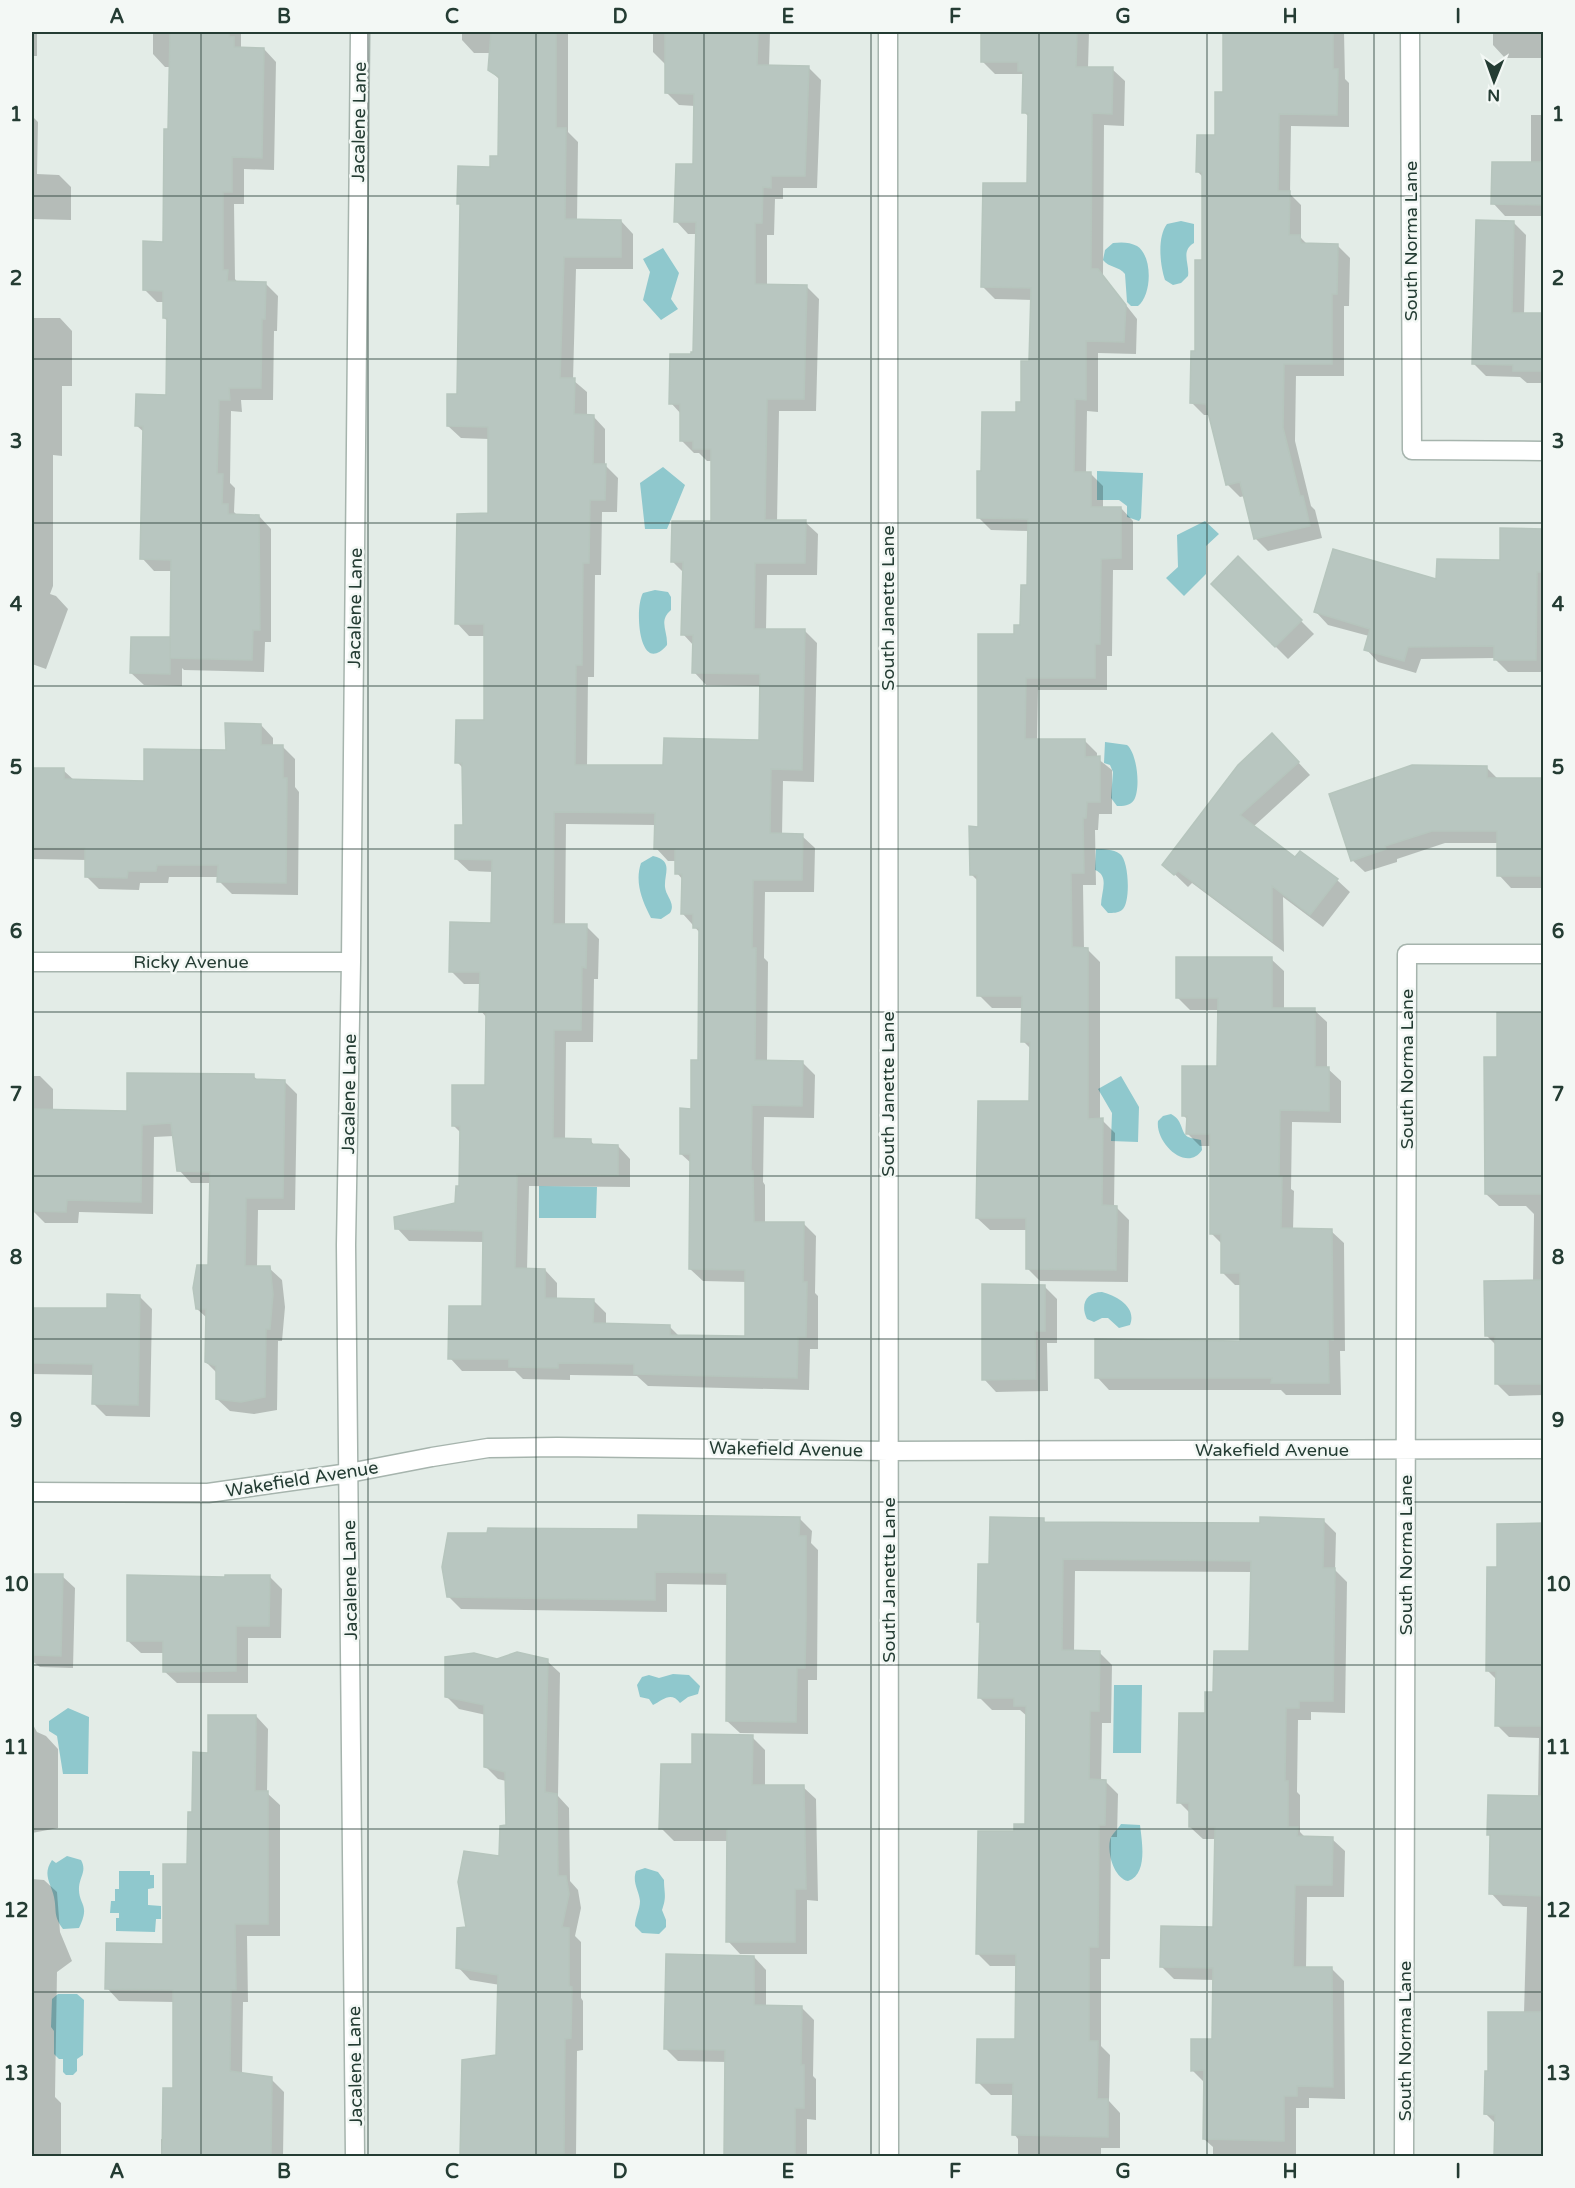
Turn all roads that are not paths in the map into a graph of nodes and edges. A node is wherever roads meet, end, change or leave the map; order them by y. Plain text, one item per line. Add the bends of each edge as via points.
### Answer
1 (360, 32) edge
2 (888, 32) edge
3 (1410, 32) edge
4 (1544, 451) edge
5 (1544, 954) edge
6 (32, 962) edge
7 (351, 962) junction
8 (1544, 1449) edge
9 (1407, 1450) junction
10 (889, 1451) junction
11 (349, 1473) junction
12 (32, 1492) edge
13 (356, 2157) edge
14 (889, 2157) edge
15 (1404, 2157) edge

1 - 7 street, Jacalene Lane
2 - 10 street, South Janette Lane
3 - 4 street, South Norma Lane via 1412,450
5 - 9 street, South Norma Lane via 1407,954
6 - 7 street, Ricky Avenue
7 - 11 street, Jacalene Lane via 346,1245
8 - 9 street, Wakefield Avenue
9 - 10 street, Wakefield Avenue
9 - 15 street, South Norma Lane
10 - 11 street, Wakefield Avenue via 488,1448
10 - 14 street, South Janette Lane
11 - 12 street, Wakefield Avenue via 208,1492
11 - 13 street, Jacalene Lane

